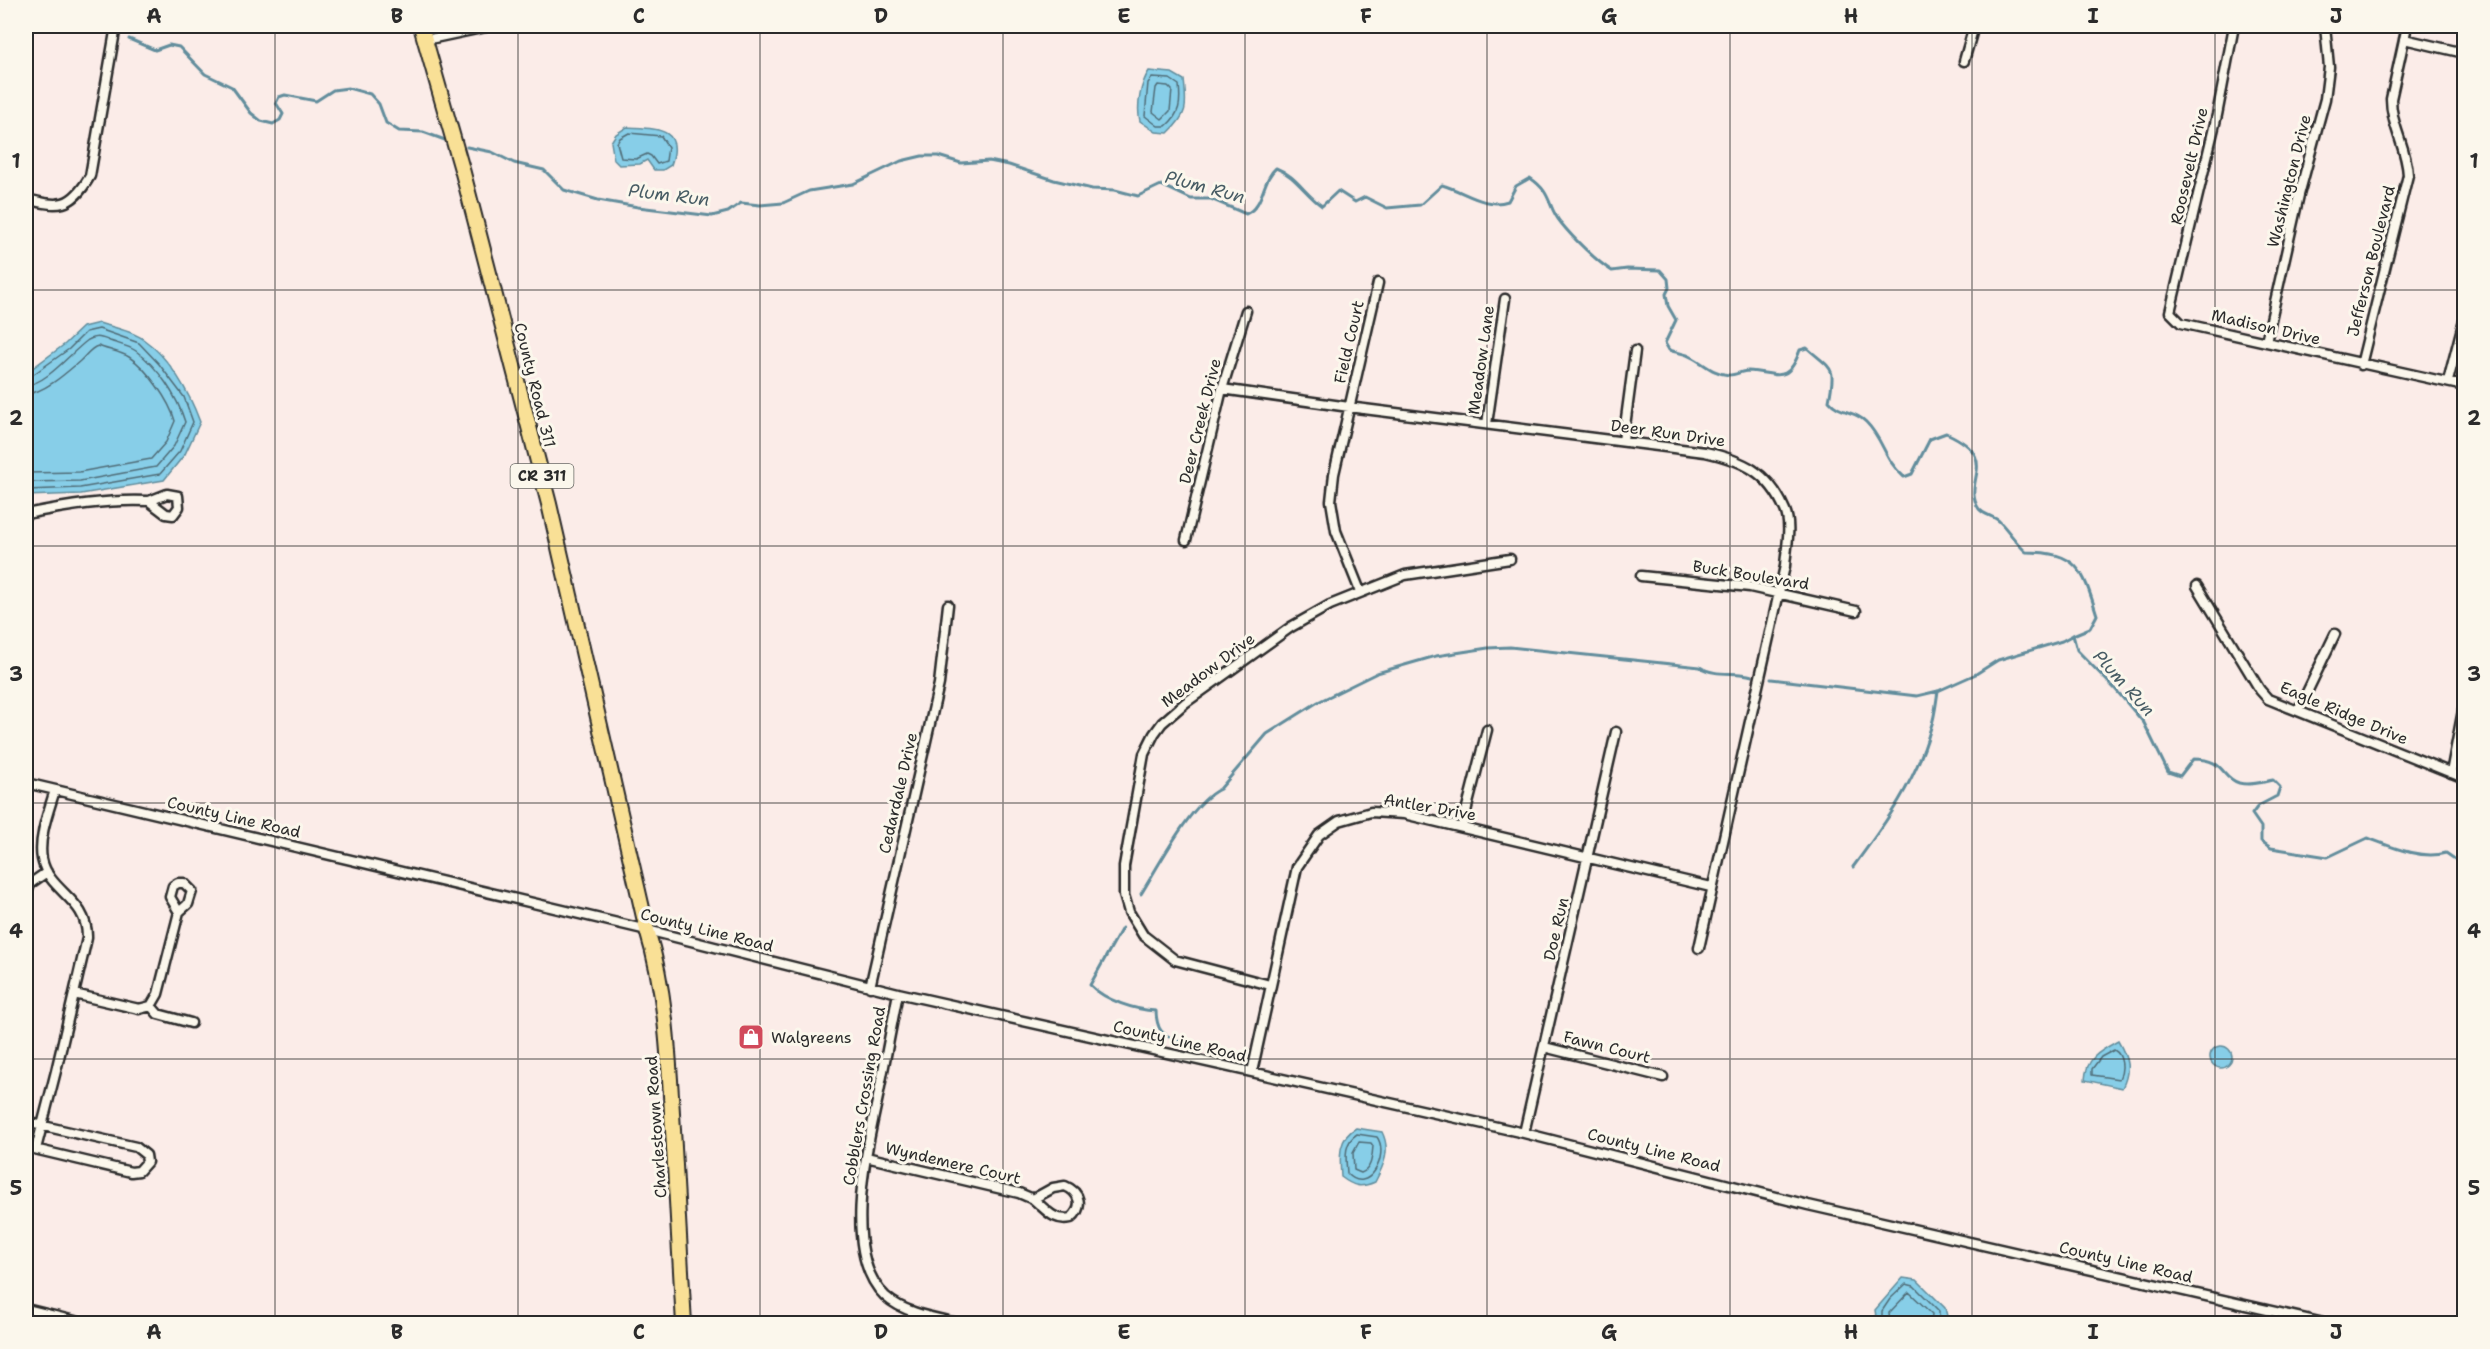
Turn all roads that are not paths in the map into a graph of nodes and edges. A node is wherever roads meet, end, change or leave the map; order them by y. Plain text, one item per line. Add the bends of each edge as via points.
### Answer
1 (116, 26) edge
2 (421, 26) edge
3 (491, 26) edge
4 (1974, 26) edge
5 (2234, 26) edge
6 (2325, 26) edge
7 (2407, 26) edge
8 (2404, 39) junction
9 (425, 40) junction
10 (2464, 53) edge
11 (1964, 61) dead end
12 (26, 199) edge
13 (1378, 284) dead end
14 (1505, 299) dead end
15 (1246, 311) dead end
16 (2170, 312) joint
17 (2464, 320) edge
18 (2266, 342) junction
19 (1635, 351) dead end
20 (2361, 364) junction
21 (2448, 381) junction
22 (2464, 386) edge
23 (1222, 389) junction
24 (1350, 407) junction
25 (1487, 424) junction
26 (1623, 441) junction
27 (149, 501) dead end
28 (26, 514) edge
29 (1186, 540) dead end
30 (1510, 559) dead end
31 (1641, 576) dead end
32 (2197, 586) dead end
33 (1360, 591) junction
34 (1779, 592) junction
35 (948, 605) dead end
36 (1856, 611) dead end
37 (2335, 634) dead end
38 (2464, 705) edge
39 (2298, 711) junction
40 (1487, 730) dead end
41 (1616, 732) dead end
42 (2451, 773) junction
43 (2464, 778) edge
44 (26, 783) edge
45 (55, 790) junction
46 (1462, 827) junction
47 (1587, 856) junction
48 (47, 872) junction
49 (1711, 887) junction
50 (26, 894) edge
51 (179, 912) dead end
52 (647, 930) junction
53 (1699, 948) dead end
54 (1270, 985) junction
55 (870, 987) junction
56 (898, 993) junction
57 (74, 994) junction
58 (151, 1006) junction
59 (191, 1023) dead end
60 (1544, 1047) junction
61 (1252, 1072) junction
62 (1663, 1077) dead end
63 (26, 1122) edge
64 (42, 1125) junction
65 (1524, 1133) junction
66 (26, 1147) edge
67 (36, 1149) junction
68 (866, 1157) junction
69 (1033, 1199) junction
70 (26, 1310) edge
71 (87, 1323) edge
72 (684, 1323) edge
73 (962, 1323) edge
74 (2328, 1323) edge

1 - 12 street via 90,176 71,199 54,206
2 - 9 main road, County Road 311 / CR 311
3 - 9 street
4 - 11 street
5 - 16 street, Roosevelt Drive
6 - 18 street, Washington Drive via 2329,67 2325,99
7 - 8 street, Jefferson Boulevard
8 - 10 street
8 - 20 street, Jefferson Boulevard via 2391,109 2408,175
9 - 52 main road, County Road 311 / CR 311 via 464,173 549,504
13 - 24 street, Field Court
14 - 25 street, Meadow Lane
15 - 23 street, Deer Creek Drive
16 - 18 street, Madison Drive via 2181,323
17 - 21 street
18 - 20 street, Madison Drive
19 - 26 street
20 - 21 street, Madison Drive
21 - 22 street, Madison Drive
23 - 24 street, Deer Run Drive
23 - 29 street, Deer Creek Drive
24 - 25 street, Deer Run Drive
24 - 33 street, Field Court via 1331,501 1336,531
25 - 26 street, Deer Run Drive
26 - 34 street, Deer Run Drive via 1705,452 1742,462 1758,473 1779,499 1787,521 1785,566
27 - 28 street
30 - 33 street, Meadow Drive via 1414,573
31 - 34 street, Buck Boulevard
32 - 39 street, Eagle Ridge Drive via 2260,690 2268,699
33 - 54 street, Meadow Drive via 1291,627 1185,703 1162,723 1144,754 1124,866 1124,895 1129,912 1143,935 1175,960
34 - 36 street, Buck Boulevard
34 - 49 street, Deer Run Drive
35 - 55 street, Cedardale Drive via 939,684
37 - 39 street
38 - 42 street
39 - 42 street, Eagle Ridge Drive
40 - 46 street
41 - 47 street, Doe Run
42 - 43 street, Eagle Ridge Drive
44 - 45 street, County Line Road
45 - 48 street via 42,845
45 - 52 street, County Line Road
46 - 47 street, Antler Drive
46 - 54 street, Antler Drive via 1404,814 1371,812 1339,821 1318,835 1297,867
47 - 49 street, Antler Drive
47 - 60 street, Doe Run
48 - 50 street via 31,883
48 - 57 street via 81,911 87,928
49 - 53 street, Deer Run Drive
51 - 58 street via 158,994
52 - 55 street, County Line Road
52 - 72 main road, Charlestown Road via 655,957 666,1035
54 - 61 street, Antler Drive
55 - 56 street, County Line Road
56 - 61 street, County Line Road
56 - 68 street, Cobblers Crossing Road
57 - 58 street via 139,1009
57 - 64 street
58 - 59 street via 158,1014
60 - 62 street, Fawn Court
60 - 65 street, Doe Run
61 - 65 street, County Line Road
63 - 64 street
64 - 67 street
64 - 67 street via 136,1147 146,1155 147,1162 131,1172
65 - 74 street, County Line Road via 1809,1205
66 - 67 street
68 - 69 street, Wyndemere Court
68 - 73 street, Cobblers Crossing Road via 862,1235 873,1280 887,1297 906,1309
69 - 69 street, Wyndemere Court via 1060,1219 1071,1218 1079,1204 1076,1192 1065,1186
70 - 71 street

